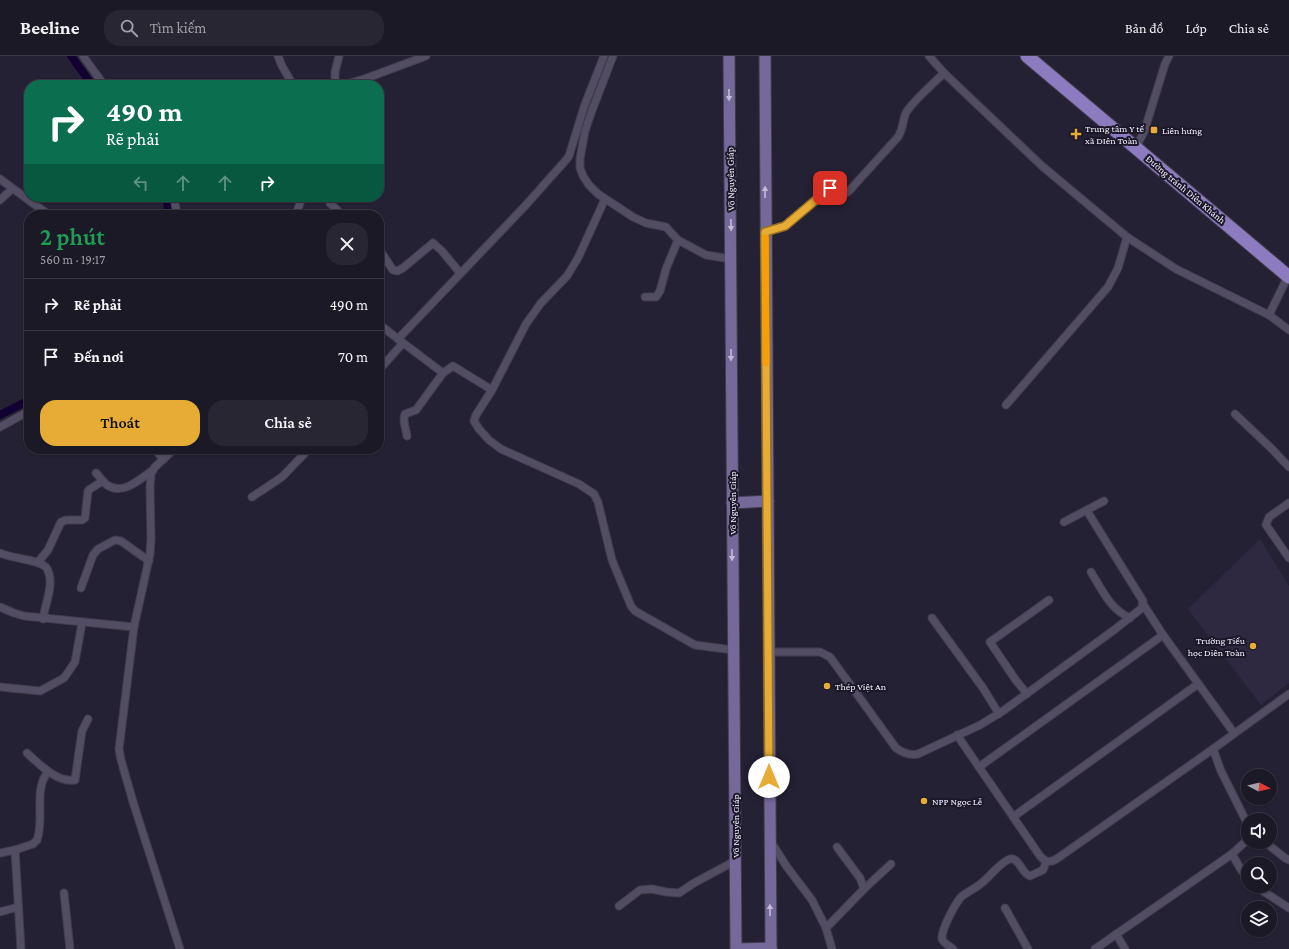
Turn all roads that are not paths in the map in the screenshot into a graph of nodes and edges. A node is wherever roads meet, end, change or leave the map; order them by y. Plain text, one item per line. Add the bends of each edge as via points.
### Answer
1 (83, 56) edge
2 (278, 56) edge
3 (339, 56) edge
4 (426, 56) edge
5 (604, 56) edge
6 (613, 56) edge
7 (729, 56) edge
8 (764, 56) edge
9 (929, 56) edge
10 (1027, 56) edge
11 (1169, 56) edge
12 (944, 73) junction
13 (100, 80) edge
14 (290, 80) edge
15 (335, 80) edge
16 (360, 80) edge
17 (1136, 147) junction
18 (0, 179) edge
19 (12, 189) junction
20 (24, 197) edge
21 (605, 199) junction
22 (0, 200) edge
23 (30, 202) edge
24 (330, 204) dead end
25 (42, 210) edge
26 (337, 210) edge
27 (765, 232) junction
28 (1127, 237) junction
29 (678, 240) junction
30 (384, 256) edge
31 (731, 259) junction
32 (460, 273) junction
33 (1289, 275) edge
34 (645, 296) dead end
35 (1269, 315) junction
36 (384, 328) edge
37 (1289, 330) edge
38 (401, 341) junction
39 (384, 363) edge
40 (443, 373) junction
41 (492, 390) junction
42 (1006, 405) dead end
43 (24, 414) edge
44 (1235, 414) dead end
45 (0, 427) edge
46 (407, 436) dead end
47 (159, 454) edge
48 (169, 454) edge
49 (304, 454) edge
50 (164, 459) junction
51 (1289, 467) edge
52 (152, 470) junction
53 (96, 473) dead end
54 (103, 481) junction
55 (252, 497) dead end
56 (768, 501) junction
57 (1104, 501) dead end
58 (732, 503) junction
59 (1289, 503) edge
60 (1087, 511) junction
61 (1064, 522) dead end
62 (0, 553) edge
63 (1289, 558) edge
64 (149, 561) junction
65 (38, 562) junction
66 (1091, 572) dead end
67 (81, 588) dead end
68 (1049, 600) dead end
69 (1143, 604) junction
70 (0, 607) edge
71 (932, 618) dead end
72 (1130, 618) junction
73 (43, 619) junction
74 (82, 623) junction
75 (134, 627) junction
76 (1163, 635) junction
77 (734, 650) junction
78 (769, 652) junction
79 (1198, 684) junction
80 (0, 687) edge
81 (1028, 694) junction
82 (1289, 694) edge
83 (999, 714) junction
84 (88, 719) dead end
85 (1234, 733) junction
86 (957, 735) junction
87 (1213, 749) junction
88 (27, 754) dead end
89 (980, 768) junction
90 (48, 772) junction
91 (1242, 813) edge
92 (1013, 818) junction
93 (769, 840) junction
94 (1241, 846) edge
95 (837, 848) dead end
96 (1274, 849) edge
97 (16, 850) junction
98 (0, 853) edge
99 (1232, 854) junction
100 (1289, 860) edge
101 (735, 862) junction
102 (1046, 862) junction
103 (891, 864) dead end
104 (1241, 869) edge
105 (864, 889) junction
106 (64, 893) dead end
107 (1266, 893) edge
108 (619, 906) dead end
109 (18, 907) junction
110 (1005, 908) dead end
111 (1289, 908) edge
112 (0, 912) edge
113 (826, 928) junction
114 (1116, 934) junction
115 (771, 948) edge
116 (21, 949) edge
117 (70, 949) edge
118 (180, 949) edge
119 (737, 949) edge
120 (832, 949) edge
121 (953, 949) edge
122 (1028, 949) edge
123 (1095, 949) edge
124 (1125, 949) edge

1 - 13 street
2 - 14 street
3 - 15 street
4 - 16 street
5 - 32 street via 584,107 569,156
6 - 21 street via 590,113 580,159 583,176
7 -> 31 main road, Võ Nguyên Giáp
27 -> 8 main road
9 - 12 street
10 - 17 highway, Đường tránh Diên Khánh
11 - 17 street via 1144,132
12 - 27 street via 907,111 898,137 848,192 842,194 830,188 785,226
12 - 28 street via 1042,166
17 - 33 highway, Đường tránh Diên Khánh
18 - 19 street
19 - 20 street
19 - 22 street
21 - 29 street via 639,221 666,227
21 - 41 street via 578,258 567,276 541,303 526,324
23 - 25 street
24 - 26 street
27 - 56 main road
28 - 35 street via 1176,270
28 - 42 street via 1118,268 1108,287
29 - 31 street via 706,255
29 - 34 street via 659,293 653,297
30 - 32 street via 393,270 397,271 433,242
31 -> 58 main road, Võ Nguyên Giáp
32 - 38 street
33 - 35 street
35 - 37 street
36 - 38 street
38 - 39 street
38 - 40 street
40 - 41 street via 453,366
40 - 46 street via 416,410 405,414 403,420
41 - 77 street via 476,414 475,423 489,440 504,451 578,484 594,494 614,565 635,611 695,645
43 - 45 street
44 - 51 street
47 - 50 street
48 - 50 street
49 - 55 street via 282,477
50 - 52 street
52 - 54 street via 125,488 110,487
52 - 64 street via 152,539
53 - 54 street
54 - 65 street via 90,488 88,492 85,518 61,522 48,550
56 - 58 main road
56 - 78 main road
57 - 60 street
58 -> 77 main road, Võ Nguyên Giáp
59 - 63 street via 1266,522
60 - 61 street
60 - 69 street
62 - 65 street
64 - 67 street via 121,540 115,540 98,549 93,555
64 - 75 street
65 - 73 street via 46,567 50,575
66 - 72 street via 1113,607
68 - 81 street via 990,642
69 - 72 street
69 - 76 street
70 - 73 street via 19,615
71 - 83 street
72 - 81 street
73 - 74 street
74 - 75 street
74 - 80 street via 75,662 64,678 40,691
75 - 118 street via 120,754
76 - 79 street
76 - 89 street
77 - 101 main road, Võ Nguyên Giáp
78 - 86 street via 827,654 896,748 902,752 918,754
78 - 93 main road
79 - 85 street
79 - 92 street
81 - 83 street
82 - 85 street
83 - 86 street
84 - 90 street via 82,731 75,780 66,780
85 - 87 street
86 - 89 street
87 - 91 street
87 - 102 street via 1053,862
88 - 90 street
89 - 92 street
90 - 97 street via 41,786 37,840
92 - 102 street
93 - 113 street via 812,900
115 -> 93 main road
94 - 99 street
95 - 105 street via 860,878
96 - 100 street
97 - 98 street
97 - 109 street
99 - 104 street
99 - 114 street
101 - 108 street via 679,893 640,890
101 - 119 main road, Võ Nguyên Giáp
102 - 121 street via 1042,870 1030,876 1025,874 1016,861 1008,860 980,885 961,897 943,931 942,940
103 - 105 street
105 - 113 street
106 - 117 street
107 - 111 street
109 - 112 street
109 - 116 street
110 - 122 street
113 - 120 street
114 - 123 street
114 - 124 street
115 - 119 main road

